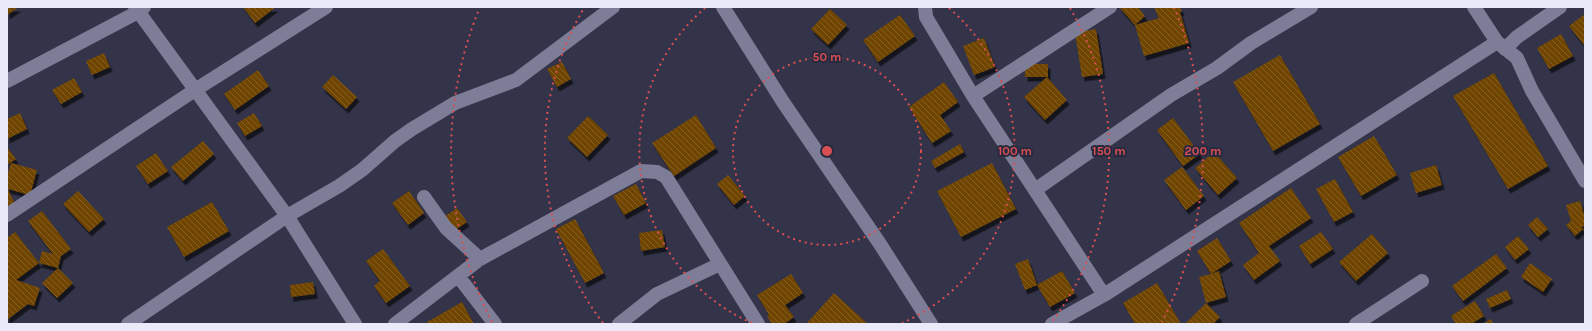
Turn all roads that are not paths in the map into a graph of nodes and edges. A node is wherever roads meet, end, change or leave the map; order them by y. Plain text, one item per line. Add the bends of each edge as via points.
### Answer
1 (326, 7) edge
2 (613, 7) edge
3 (723, 7) edge
4 (925, 7) edge
5 (1110, 7) edge
6 (1311, 7) edge
7 (1474, 7) edge
8 (1560, 7) edge
9 (139, 9) edge
10 (1501, 46) junction
11 (7, 81) edge
12 (195, 90) junction
13 (973, 96) junction
14 (1585, 181) edge
15 (1035, 190) junction
16 (424, 197) dead end
17 (7, 215) edge
18 (287, 216) junction
19 (480, 259) junction
20 (720, 264) junction
21 (458, 276) junction
22 (1422, 281) dead end
23 (1104, 295) junction
24 (128, 324) edge
25 (355, 324) edge
26 (395, 324) edge
27 (495, 324) edge
28 (619, 324) edge
29 (758, 324) edge
30 (931, 324) edge
31 (1052, 324) edge
32 (1356, 324) edge

1 - 12 street
2 - 18 street via 516,80 455,103 395,141 339,186
3 - 30 street
4 - 13 street via 926,17
5 - 13 street
6 - 15 street via 1171,95
7 - 10 street
8 - 10 street
9 - 11 street
9 - 12 street
10 - 14 street via 1517,58 1532,91
10 - 23 street
12 - 17 street
12 - 18 street
13 - 15 street
15 - 23 street
16 - 19 street via 446,228
18 - 24 street
18 - 25 street
19 - 20 street via 641,171 657,172 666,177
19 - 21 street
20 - 28 street via 657,294
20 - 29 street
21 - 26 street
21 - 27 street
22 - 32 street
23 - 31 street

